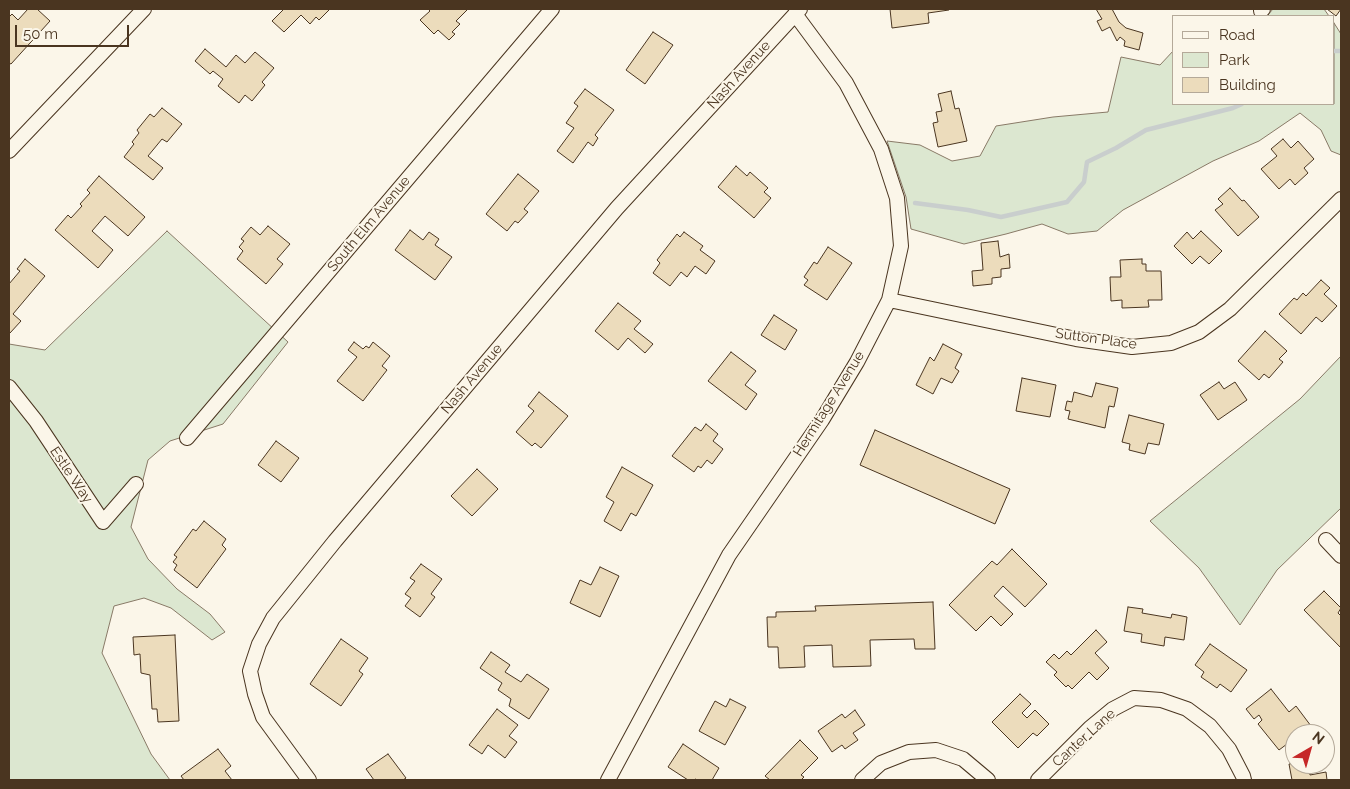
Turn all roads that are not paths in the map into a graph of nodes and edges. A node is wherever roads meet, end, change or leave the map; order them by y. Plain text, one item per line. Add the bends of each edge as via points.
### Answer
1 (144, 9) edge
2 (552, 9) edge
3 (798, 11) edge
4 (9, 150) edge
5 (1341, 198) edge
6 (889, 300) junction
7 (9, 387) edge
8 (187, 438) dead end
9 (136, 484) dead end
10 (1326, 540) dead end
11 (1341, 556) edge
12 (610, 779) edge
13 (309, 780) edge
14 (862, 780) edge
15 (988, 780) edge
16 (1038, 780) edge
17 (1244, 780) edge

1 - 4 street
2 - 8 street, South Elm Avenue
3 - 6 street, Hermitage Avenue via 846,84 881,148 897,198 901,246
3 - 13 street, Nash Avenue via 618,208 341,533 273,618 250,671 255,694 263,717
5 - 6 street, Sutton Place via 1230,309 1199,332 1171,342 1132,347 1076,339
6 - 12 street, Hermitage Avenue via 822,420 729,554
7 - 9 street, Estle Way via 36,421 103,522
10 - 11 street
14 - 15 street via 881,763 909,752 936,750 964,759
16 - 17 street, Canter Lane via 1090,728 1113,709 1134,698 1161,700 1187,709 1210,726 1229,749

